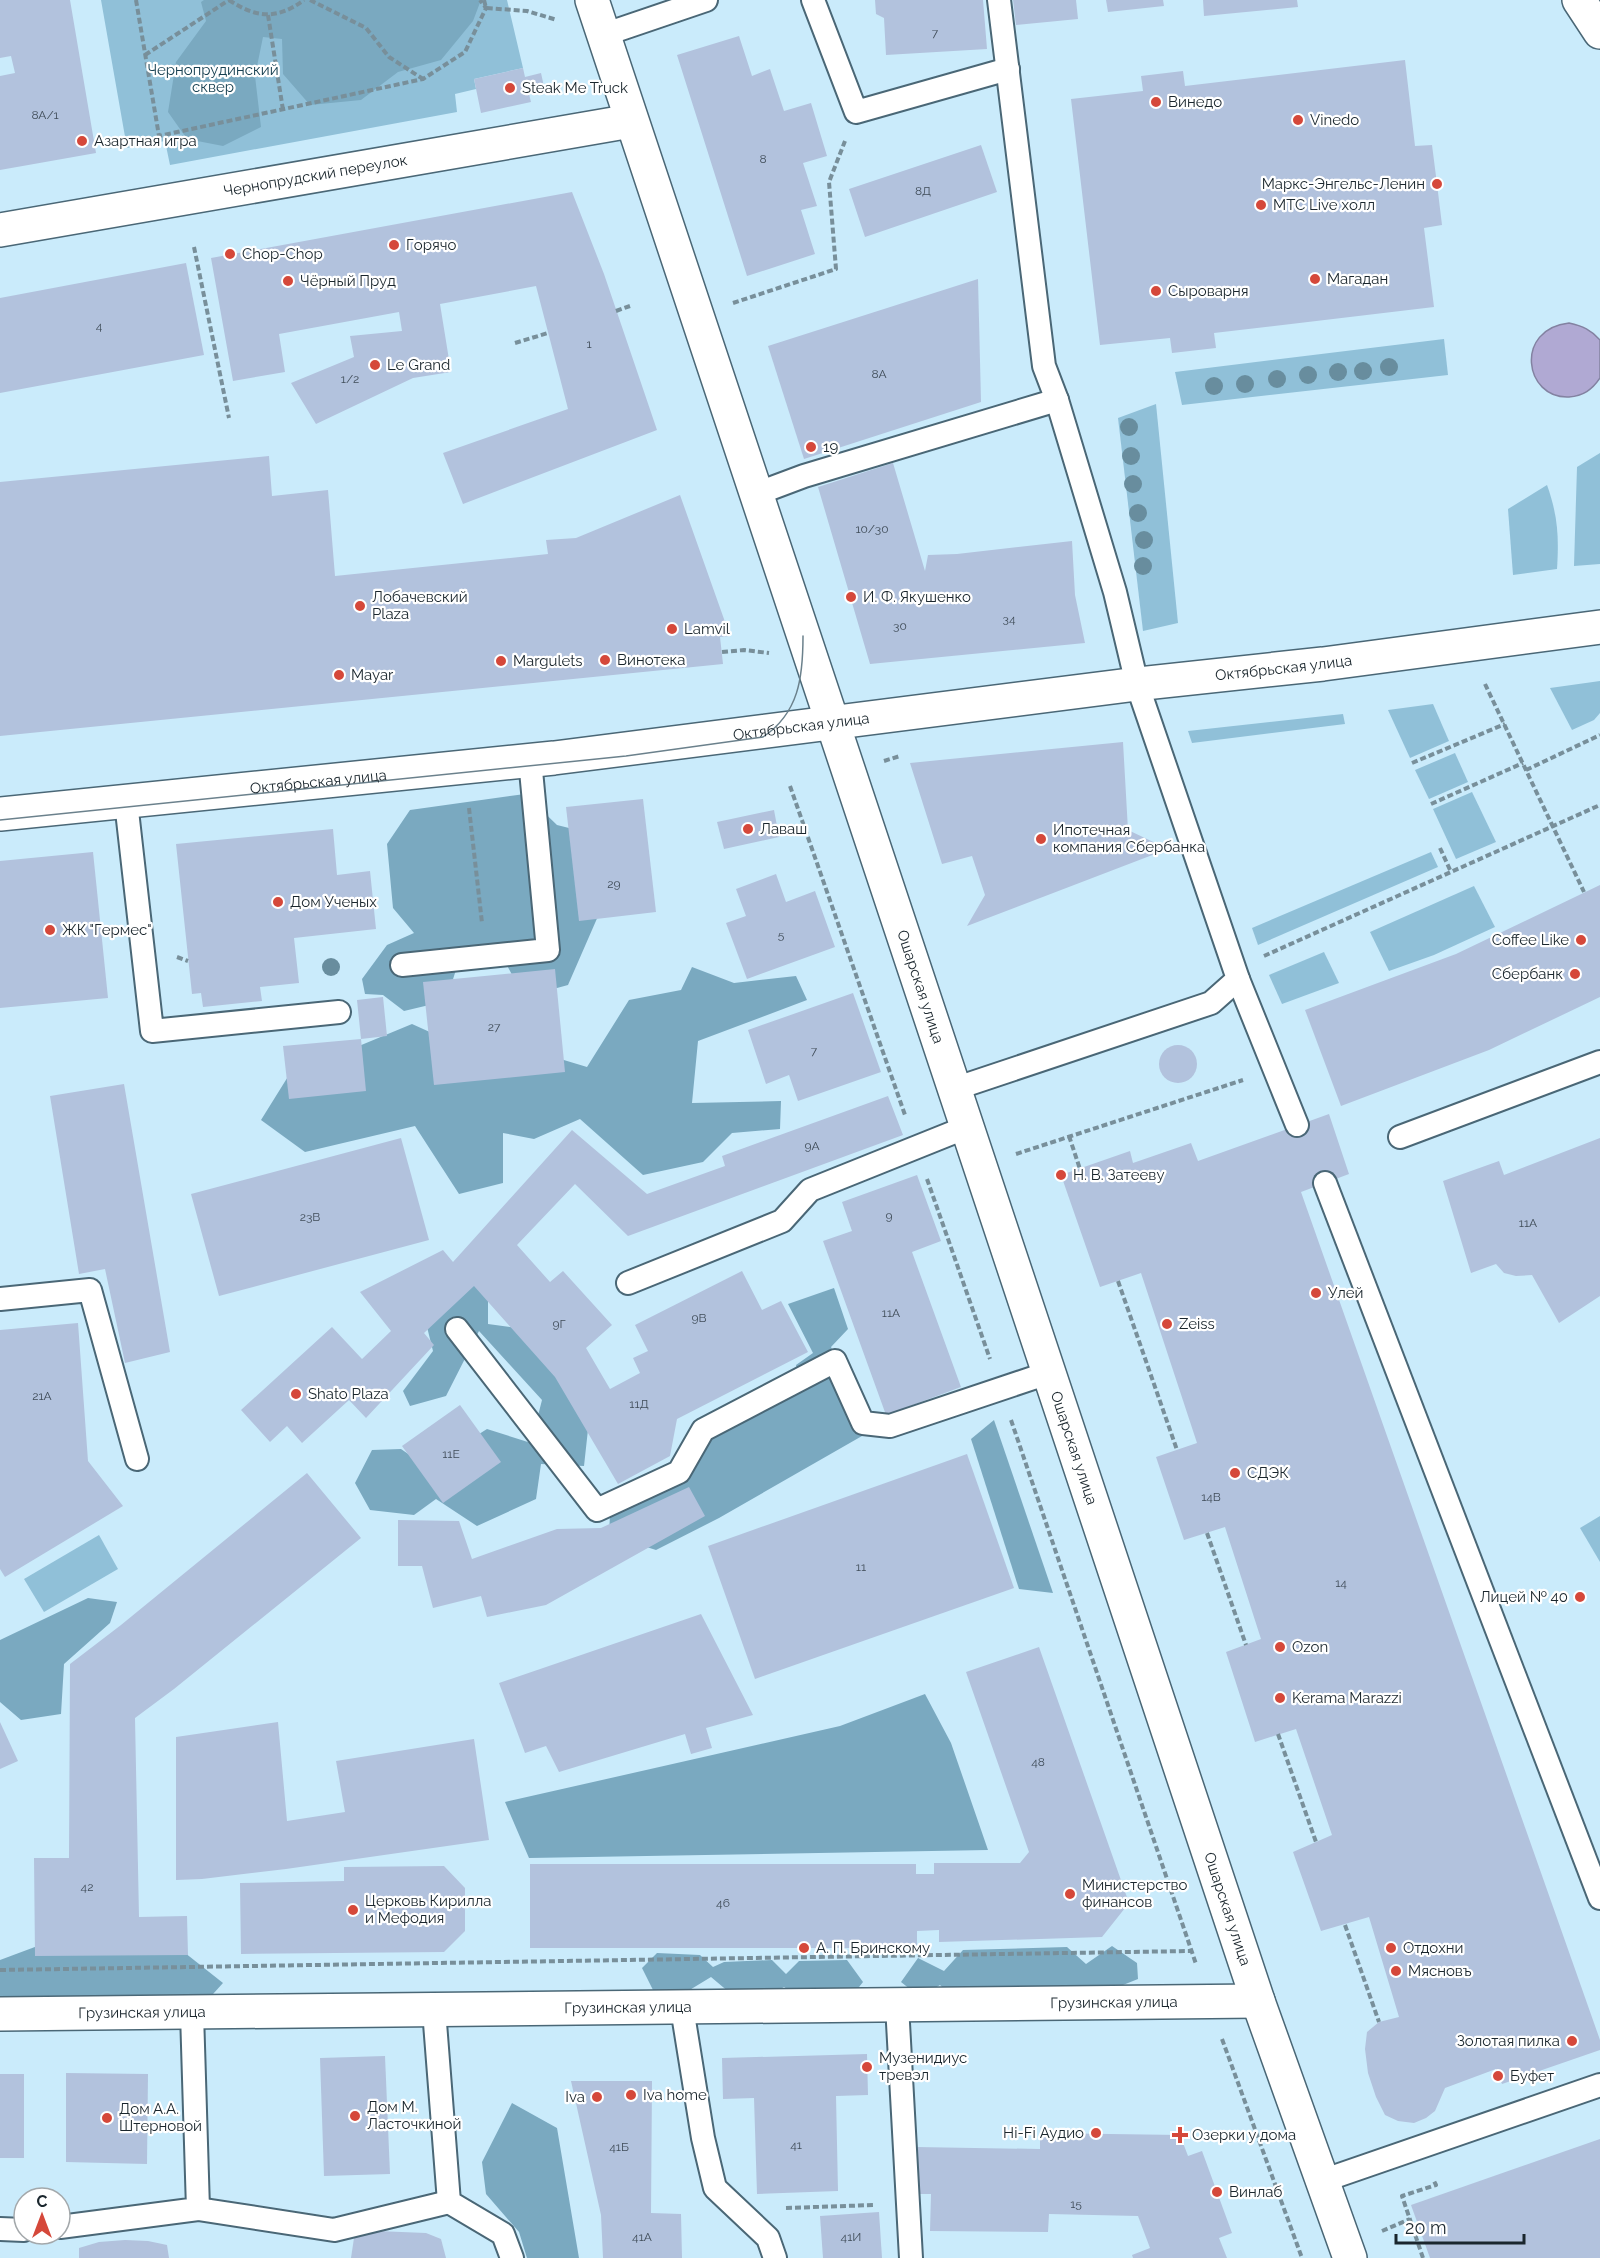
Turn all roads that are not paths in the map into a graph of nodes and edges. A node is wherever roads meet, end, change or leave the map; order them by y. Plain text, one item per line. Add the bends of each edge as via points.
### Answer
1 (592, 0) edge
2 (706, 0) edge
3 (813, 0) edge
4 (999, 0) edge
5 (603, 35) junction
6 (1008, 69) junction
7 (631, 121) junction
8 (0, 230) edge
9 (1057, 400) junction
10 (756, 494) junction
11 (1600, 627) edge
12 (1137, 684) junction
13 (832, 724) junction
14 (530, 760) junction
15 (126, 802) junction
16 (0, 814) edge
17 (402, 965) dead end
18 (1238, 979) junction
19 (339, 1012) dead end
20 (1600, 1062) edge
21 (954, 1089) junction
22 (1297, 1125) dead end
23 (967, 1127) junction
24 (1400, 1137) dead end
25 (1325, 1183) dead end
26 (628, 1283) dead end
27 (0, 1299) edge
28 (458, 1329) dead end
29 (1048, 1373) junction
30 (137, 1458) dead end
31 (1600, 1899) edge
32 (1258, 2001) junction
33 (897, 2005) junction
34 (682, 2008) junction
35 (434, 2010) junction
36 (192, 2013) junction
37 (0, 2014) edge
38 (1600, 2085) edge
39 (1322, 2181) junction
40 (449, 2202) junction
41 (198, 2209) junction
42 (72, 2225) edge
43 (512, 2258) edge
44 (776, 2258) edge
45 (911, 2258) edge
46 (1350, 2258) edge

1 - 5 street, Ошарская улица
2 - 5 lane
3 - 6 lane via 856,112
4 - 6 lane
5 - 7 street, Ошарская улица
6 - 9 lane via 1044,366
7 - 8 street, Чернопрудский переулок
7 - 10 street, Ошарская улица
9 - 10 lane
9 - 12 lane via 1115,592
10 - 13 street, Ошарская улица
11 - 12 street, Октябрьская улица
12 - 13 street, Октябрьская улица
12 - 18 lane
13 - 14 street, Октябрьская улица
13 - 21 street, Ошарская улица
14 - 15 street, Октябрьская улица
14 - 17 lane via 548,950
15 - 16 street, Октябрьская улица
15 - 19 lane via 152,1031
18 - 21 lane via 1211,1003
18 - 22 lane
20 - 24 lane
21 - 23 street, Ошарская улица
23 - 26 lane via 810,1190 782,1221
23 - 29 street, Ошарская улица
25 - 31 lane
27 - 30 lane via 90,1290
28 - 29 lane via 597,1510 680,1472 703,1430 835,1361 863,1423 890,1426
29 - 32 street, Ошарская улица
32 - 33 street, Грузинская улица
32 - 39 street, Ошарская улица
33 - 34 street, Грузинская улица
33 - 45 lane
34 - 35 street, Грузинская улица
34 - 44 lane via 715,2188 768,2238
35 - 36 street, Грузинская улица
35 - 40 lane
36 - 37 street, Грузинская улица
36 - 41 lane
38 - 39 lane
39 - 46 street, Ошарская улица
40 - 41 lane via 333,2230
40 - 43 lane via 503,2234
41 - 42 lane

